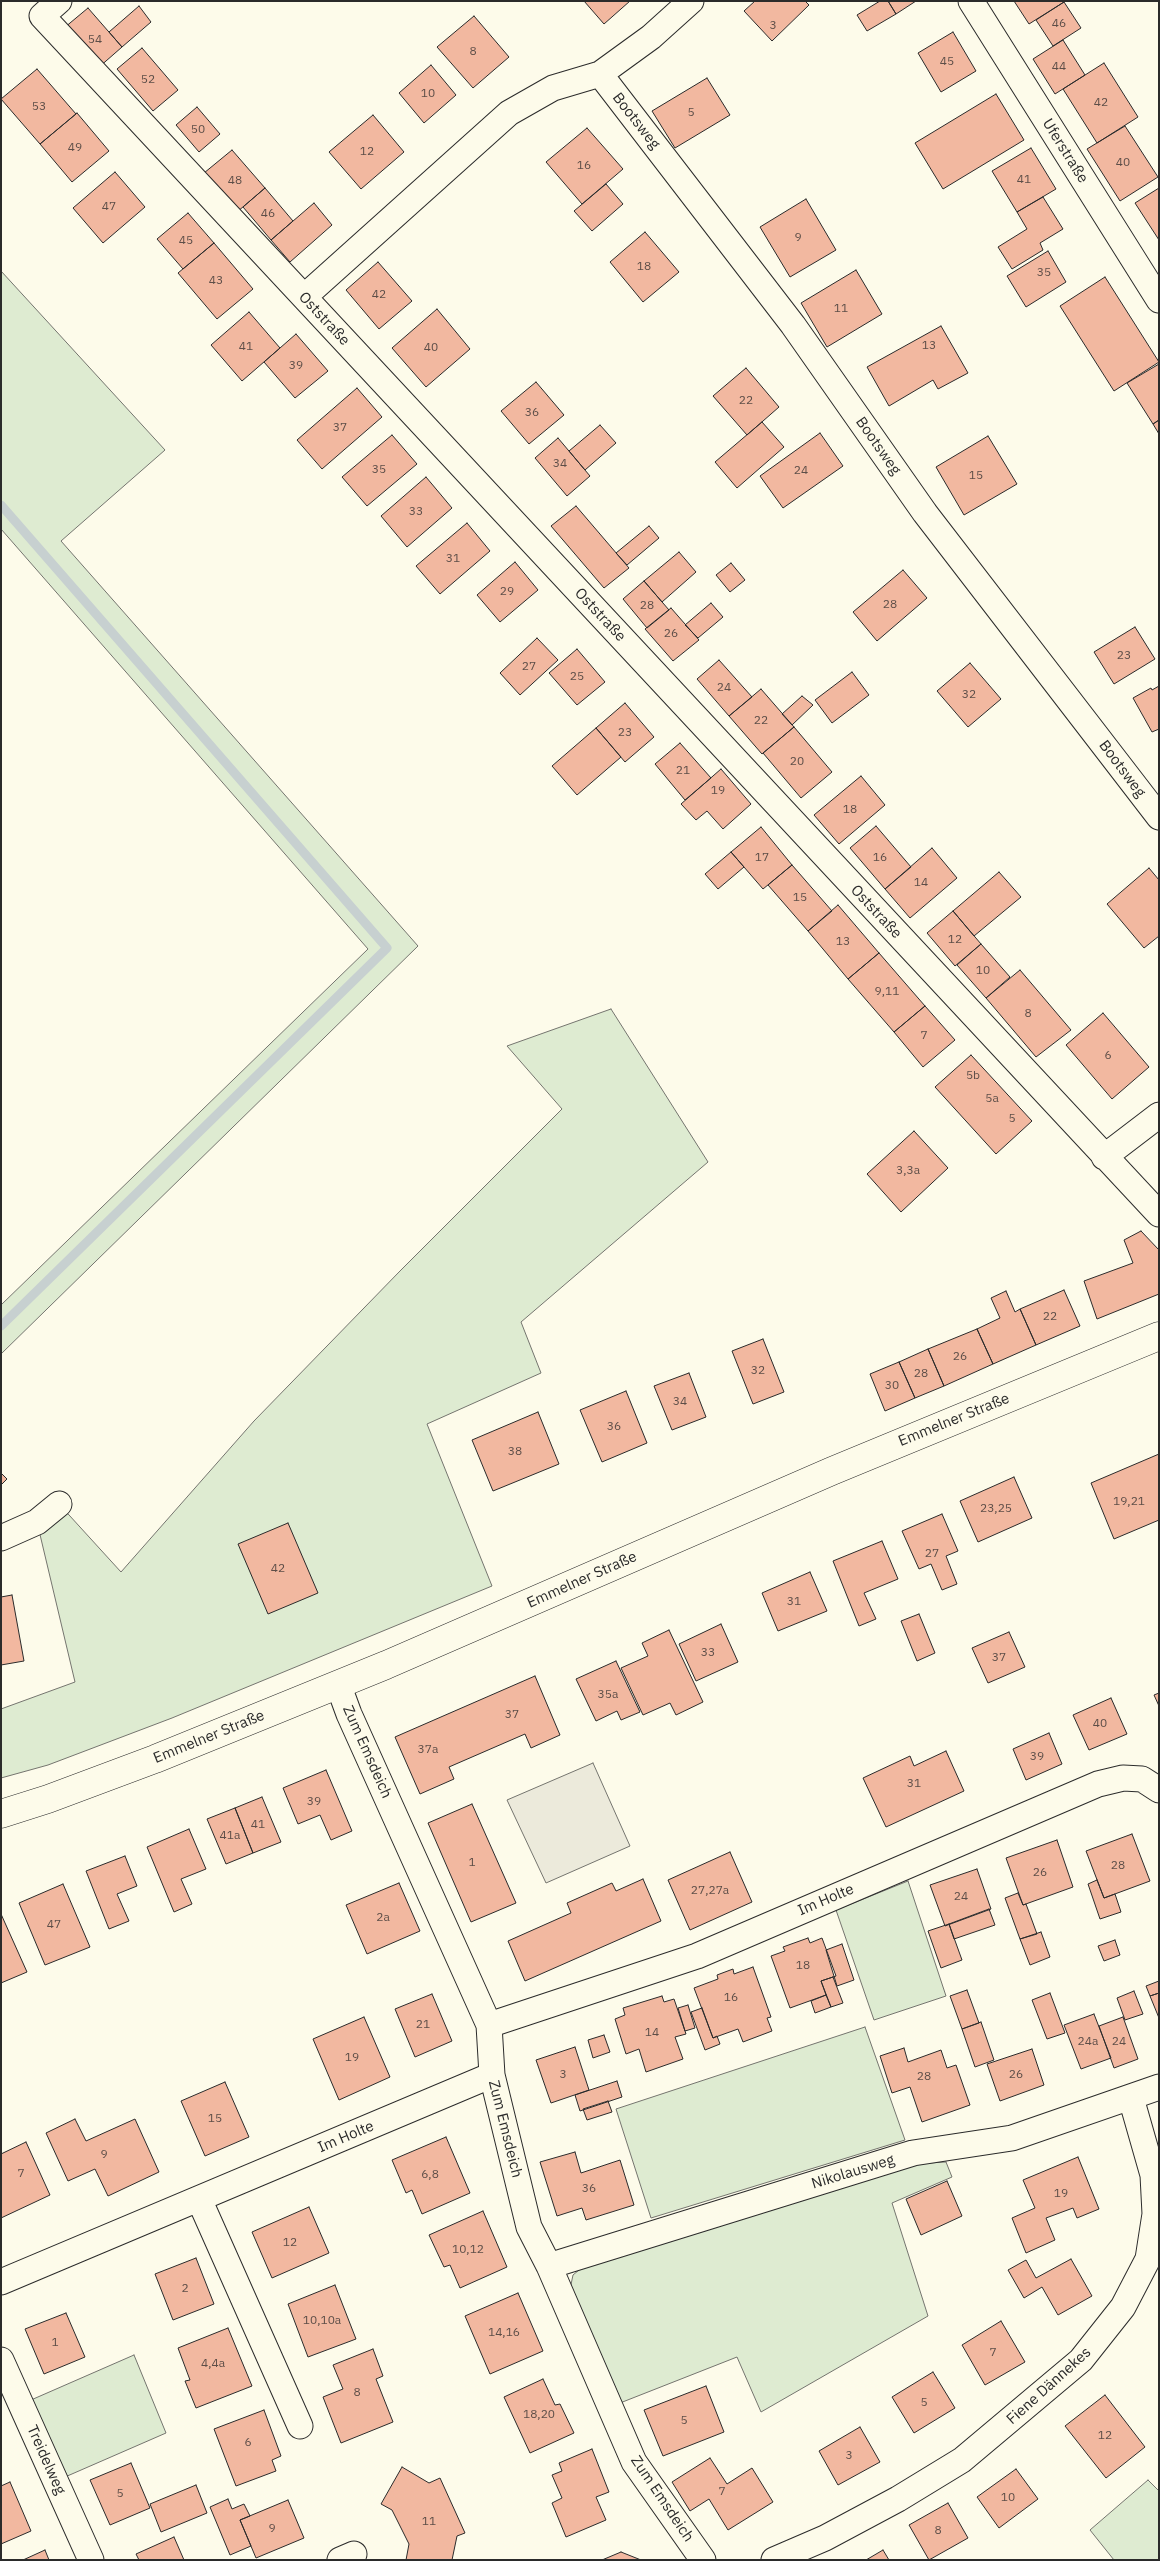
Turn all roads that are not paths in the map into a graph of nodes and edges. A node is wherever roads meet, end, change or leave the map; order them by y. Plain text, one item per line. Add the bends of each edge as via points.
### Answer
1 (691, 1) edge
2 (971, 1) edge
3 (51, 9) edge
4 (600, 74) junction
5 (304, 297) junction
6 (1159, 300) edge
7 (1159, 817) edge
8 (1159, 1115) edge
9 (1104, 1157) junction
10 (1159, 1214) edge
11 (1159, 1336) edge
12 (59, 1504) dead end
13 (1, 1538) edge
14 (338, 1684) junction
15 (1159, 1790) edge
16 (1, 1814) edge
17 (490, 2025) junction
18 (492, 2075) junction
19 (1159, 2087) edge
20 (1130, 2098) junction
21 (199, 2199) junction
22 (550, 2266) junction
23 (1, 2282) edge
24 (1, 2360) edge
25 (300, 2426) dead end
26 (91, 2560) edge
27 (702, 2560) edge
28 (774, 2560) edge

1 - 4 street via 651,37
2 - 6 street, Uferstraße
3 - 5 street, Oststraße
4 - 5 street via 553,88 509,113
4 - 7 street, Bootsweg via 793,325 925,512
5 - 9 street, Oststraße
8 - 9 street
9 - 10 street, Oststraße
11 - 14 street, Emmelner Straße via 863,1457
12 - 13 street via 37,1522
14 - 16 street, Emmelner Straße via 155,1759 48,1800
14 - 17 street, Zum Emsdeich
15 - 17 street, Im Holte via 1142,1780 1123,1778 1098,1784 697,1956
17 - 18 street, Zum Emsdeich
18 - 21 street, Im Holte
18 - 22 street, Zum Emsdeich via 529,2227
19 - 20 street, Nikolausweg
20 - 22 street, Nikolausweg via 1012,2138 913,2153
20 - 28 street, Fiene Dännekes via 1153,2175 1155,2214 1148,2259 1123,2307 1081,2360 962,2460 825,2538
21 - 23 street, Im Holte
21 - 25 street
22 - 27 street, Zum Emsdeich via 634,2462
24 - 26 street, Treidelweg

